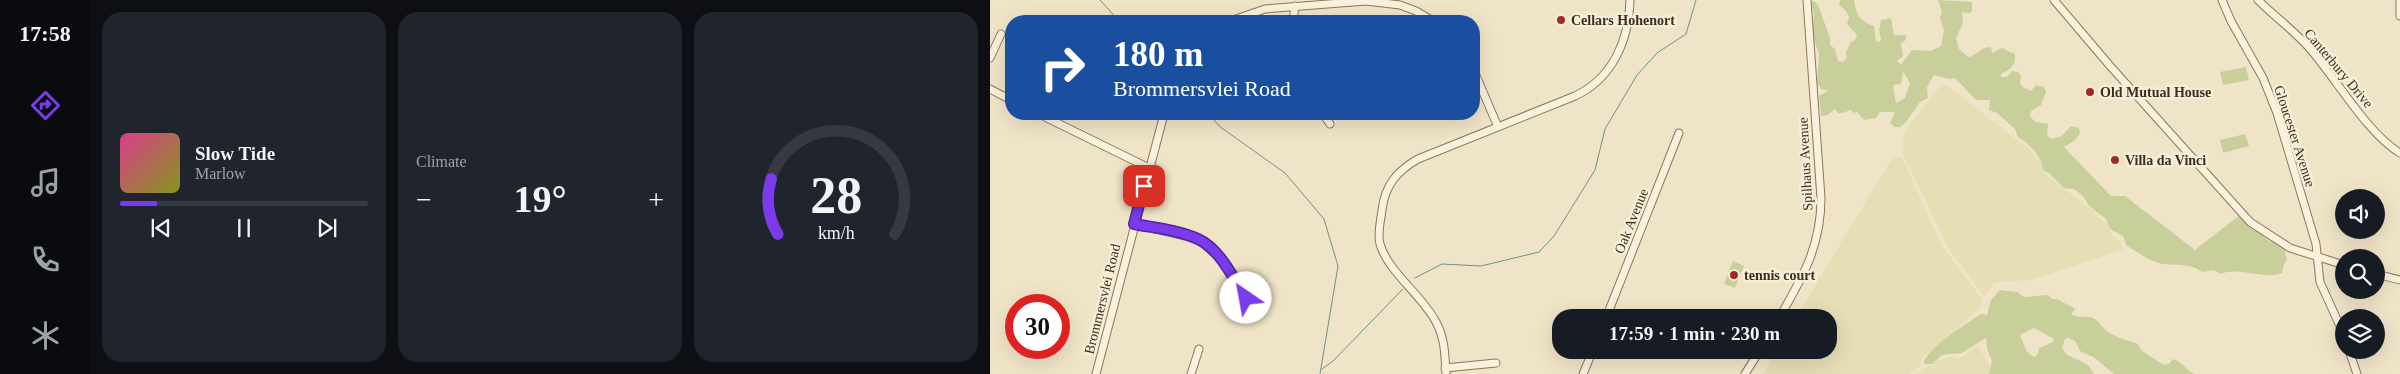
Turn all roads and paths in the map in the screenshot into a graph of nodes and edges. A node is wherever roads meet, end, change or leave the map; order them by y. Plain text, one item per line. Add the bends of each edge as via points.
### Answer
1 (1630, 0) edge
2 (1807, 0) edge
3 (2054, 0) edge
4 (2222, 0) edge
5 (2258, 0) edge
6 (2400, 0) edge
7 (1338, 1) edge
8 (1295, 6) junction
9 (1248, 15) edge
10 (1294, 15) edge
11 (1423, 15) edge
12 (2400, 16) edge
13 (1001, 34) dead end
14 (990, 58) edge
15 (1480, 85) edge
16 (990, 90) edge
17 (1005, 97) edge
18 (1052, 120) edge
19 (1162, 120) edge
20 (1327, 120) edge
21 (1330, 124) dead end
22 (1498, 127) junction
23 (1679, 133) dead end
24 (2400, 153) edge
25 (1149, 168) junction
26 (1134, 224) junction
27 (2316, 258) junction
28 (2335, 263) edge
29 (2385, 276) edge
30 (2400, 280) edge
31 (1246, 298) dead end
32 (1610, 309) edge
33 (1784, 309) edge
34 (2335, 315) edge
35 (1199, 349) dead end
36 (1589, 359) edge
37 (1754, 359) edge
38 (2352, 359) edge
39 (1496, 363) dead end
40 (1446, 371) edge
41 (1096, 374) edge
42 (1191, 374) edge
43 (1583, 374) edge
44 (1745, 374) edge
45 (2357, 374) edge

1 - 22 street via 1630,13 1619,56 1597,81 1575,96
2 - 33 street, Spilhaus Avenue via 1821,216 1814,251
3 - 27 street via 2250,222 2290,248
4 - 27 street, Gloucester Avenue via 2263,78 2277,113 2316,244
5 - 24 street, Canterbury Drive via 2310,49 2372,128
6 - 12 street
7 - 8 street
7 - 11 street via 1385,2
8 - 9 street via 1265,9
8 - 10 street
13 - 14 street
15 - 22 street
16 - 17 street
18 - 25 street
19 - 25 street, Brommersvlei Road
20 - 21 street
22 - 40 street via 1404,167 1388,187 1383,203 1380,243 1391,264 1436,322 1444,340
23 - 32 street, Oak Avenue
25 - 26 street, Brommersvlei Road
26 - 31 street via 1184,235 1206,244 1221,260
26 - 41 street, Brommersvlei Road
27 - 28 street
27 - 34 street, Gloucester Avenue via 2320,282
29 - 30 street
35 - 42 street
36 - 43 street
37 - 44 street
38 - 45 street
39 - 40 street

